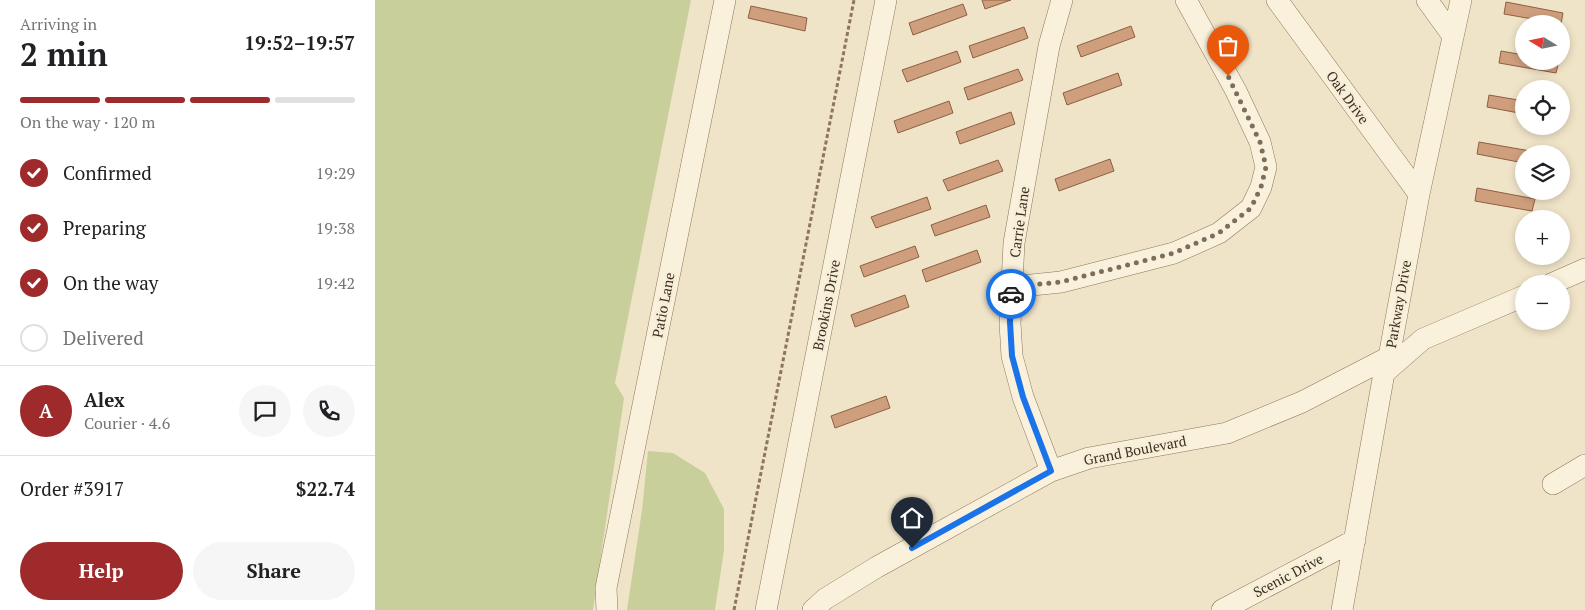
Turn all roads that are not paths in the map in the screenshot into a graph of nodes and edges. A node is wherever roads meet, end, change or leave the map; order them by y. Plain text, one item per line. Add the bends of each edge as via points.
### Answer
1 (725, 0) edge
2 (886, 0) edge
3 (1062, 0) edge
4 (1186, 0) edge
5 (1277, 0) edge
6 (1427, 0) edge
7 (1461, 0) edge
8 (1453, 36) junction
9 (1419, 194) junction
10 (1585, 269) edge
11 (1570, 276) edge
12 (1011, 287) junction
13 (1515, 300) edge
14 (1386, 365) junction
15 (1585, 465) edge
16 (1051, 471) junction
17 (1553, 484) dead end
18 (1355, 540) junction
19 (607, 610) edge
20 (766, 610) edge
21 (813, 610) edge
22 (1222, 610) edge
23 (1342, 610) edge

1 - 19 street, Patio Lane via 606,588
2 - 20 street, Brookins Drive
3 - 12 street, Carrie Lane via 1049,46 1039,102 1014,243
4 - 12 street via 1260,142 1266,167 1251,208 1219,233 1174,253 1061,282
5 - 9 street, Oak Drive
6 - 8 street
7 - 8 street, Parkway Drive
8 - 9 street, Parkway Drive
9 - 14 street, Parkway Drive
10 - 11 street
12 - 16 street, Carrie Lane via 1012,356 1023,397
13 - 14 street, Grand Boulevard via 1423,339
14 - 16 street, Grand Boulevard via 1227,433 1089,458
14 - 18 street, Parkway Drive
15 - 17 street
16 - 21 street, Grand Boulevard via 877,567
18 - 22 street, Scenic Drive
18 - 23 street, Parkway Drive

